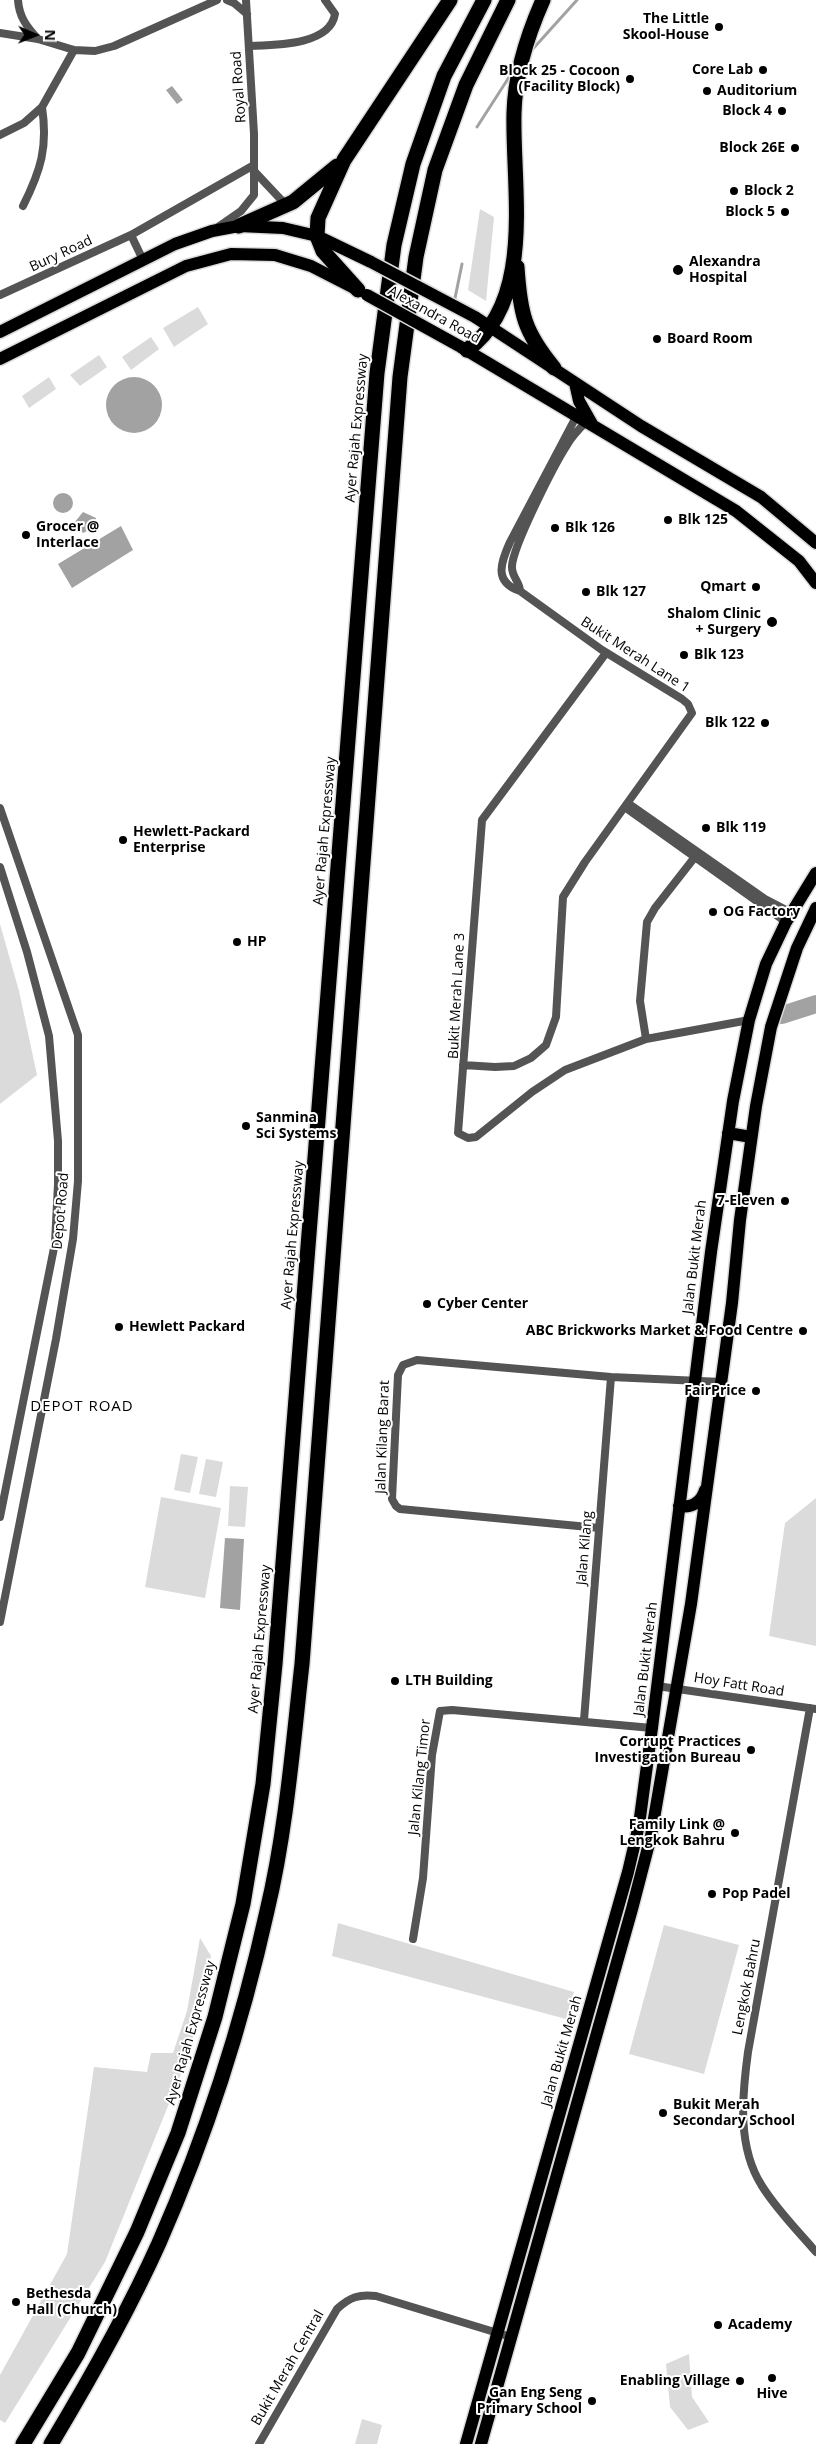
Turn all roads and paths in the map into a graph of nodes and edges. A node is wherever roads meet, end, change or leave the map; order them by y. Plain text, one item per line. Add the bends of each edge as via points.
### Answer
1 (18, 0) edge
2 (217, 0) edge
3 (227, 0) edge
4 (246, 0) edge
5 (325, 0) edge
6 (450, 0) edge
7 (484, 0) edge
8 (508, 0) edge
9 (543, 0) edge
10 (247, 14) junction
11 (0, 33) edge
12 (38, 39) junction
13 (249, 46) junction
14 (74, 50) junction
15 (42, 107) junction
16 (0, 135) edge
17 (344, 160) junction
18 (254, 169) junction
19 (23, 206) dead end
20 (286, 206) junction
21 (238, 226) junction
22 (212, 231) junction
23 (131, 235) junction
24 (318, 236) junction
25 (514, 249) junction
26 (143, 260) junction
27 (363, 292) junction
28 (0, 295) edge
29 (491, 326) junction
30 (0, 332) edge
31 (464, 348) junction
32 (0, 359) edge
33 (554, 368) junction
34 (575, 383) junction
35 (585, 420) junction
36 (816, 543) edge
37 (816, 583) edge
38 (520, 591) junction
39 (606, 652) junction
40 (627, 806) junction
41 (0, 808) edge
42 (696, 855) junction
43 (0, 867) edge
44 (816, 873) edge
45 (816, 908) edge
46 (789, 917) junction
47 (748, 1020) junction
48 (646, 1039) junction
49 (463, 1065) junction
50 (728, 1133) junction
51 (751, 1137) junction
52 (611, 1377) junction
53 (695, 1380) junction
54 (722, 1382) junction
55 (708, 1481) junction
56 (679, 1506) junction
57 (0, 1518) edge
58 (599, 1528) junction
59 (0, 1622) edge
60 (658, 1686) junction
61 (676, 1689) junction
62 (813, 1709) edge
63 (584, 1720) junction
64 (652, 1728) junction
65 (413, 1939) dead end
66 (816, 2252) edge
67 (497, 2333) junction
68 (511, 2337) junction
69 (23, 2444) edge
70 (51, 2444) edge
71 (259, 2444) edge
72 (466, 2444) edge
73 (481, 2444) edge

1 - 12 street via 25,25
2 - 14 street via 114,46 95,51
3 - 10 street
4 - 10 street, Royal Road
5 - 13 street via 335,14 334,20 331,26 310,39 289,44
6 - 17 highway
7 - 69 highway, Ayer Rajah Expressway via 444,76 413,164 394,245 381,344 275,1664 264,1784 243,1904 215,2018 178,2133 137,2232 78,2353
8 - 70 highway via 466,85 435,170 416,257 400,377 302,1664 288,1785 268,1909 236,2034 200,2140 162,2234 98,2364
9 - 25 highway via 518,74 514,114
10 - 13 street, Royal Road
11 - 12 street
12 - 14 street
13 - 18 street, Royal Road
14 - 15 street
15 - 16 street via 24,123
15 - 19 street via 46,132 39,175
17 - 20 highway
17 - 24 highway via 318,218
18 - 20 street
18 - 22 street, Royal Road via 254,195 249,203
18 - 23 street, Bury Road
20 - 21 highway
21 - 22 main road, Alexandra Road
21 - 24 main road, Alexandra Road via 283,228
22 - 26 main road, Alexandra Road
23 - 26 street
23 - 28 street, Bury Road
24 - 27 highway via 323,252
24 - 29 main road, Alexandra Road, bridge
25 - 29 highway via 506,295
25 - 33 highway via 525,325 538,350
26 - 30 main road, Alexandra Road
27 - 31 main road, Alexandra Road, bridge
27 - 32 main road, Alexandra Road via 311,266 275,255 231,254 186,266
29 - 31 highway
29 - 33 main road, Alexandra Road
31 - 35 main road, Alexandra Road
33 - 34 main road, Alexandra Road
34 - 35 main road
34 - 36 main road, Alexandra Road via 761,497
35 - 37 main road, Alexandra Road via 749,521 799,561
35 - 38 street via 566,445 516,547 512,568
35 - 38 street, Bukit Merah Lane 1 via 502,559 502,576 511,588
38 - 39 street, Bukit Merah Lane 1
39 - 40 street, Bukit Merah Lane 1 via 682,698 692,713
39 - 49 street, Bukit Merah Lane 3 via 482,820
40 - 42 street
40 - 49 street, Bukit Merah Lane 3 via 563,897 556,1017 546,1045 531,1058 514,1066
41 - 59 street, Depot Road via 78,1035 78,1181 73,1240
42 - 46 street
42 - 48 street via 647,922 640,1001
43 - 57 street, Depot Road via 27,952 48,1036 58,1140 58,1184 55,1242
44 - 46 main road, Jalan Bukit Merah
45 - 51 main road, Jalan Bukit Merah via 798,948 771,1027
46 - 47 main road, Jalan Bukit Merah via 766,964
47 - 48 street
47 - 50 main road, Jalan Bukit Merah
48 - 49 street via 565,1070 472,1138 458,1133
50 - 51 main road
50 - 53 main road, Jalan Bukit Merah
51 - 54 main road, Jalan Bukit Merah
52 - 53 street, Jalan Kilang Barat
52 - 58 street, Jalan Kilang
52 - 58 street, Jalan Kilang Barat via 416,1360 403,1365 398,1375 392,1499 396,1506 409,1510
53 - 54 street, Jalan Kilang Barat
53 - 56 main road, Jalan Bukit Merah
54 - 55 main road, Jalan Bukit Merah
55 - 56 main road via 698,1503
55 - 61 main road, Jalan Bukit Merah
56 - 60 main road, Jalan Bukit Merah
58 - 63 street, Jalan Kilang
60 - 61 street, Hoy Fatt Road
60 - 64 main road, Jalan Bukit Merah
61 - 62 street, Hoy Fatt Road
61 - 68 main road, Jalan Bukit Merah via 642,1871
62 - 66 street, Lengkok Bahru via 742,2098 746,2141 761,2184
63 - 64 street, Jalan Kilang Timor
63 - 65 street, Jalan Kilang Timor via 440,1711 432,1755 423,1878
64 - 67 main road, Jalan Bukit Merah via 639,1825 628,1872
67 - 68 street, Bukit Merah Central
67 - 71 street, Bukit Merah Central via 379,2297 361,2294 348,2299 337,2308
67 - 72 main road, Jalan Bukit Merah
68 - 73 main road, Jalan Bukit Merah

